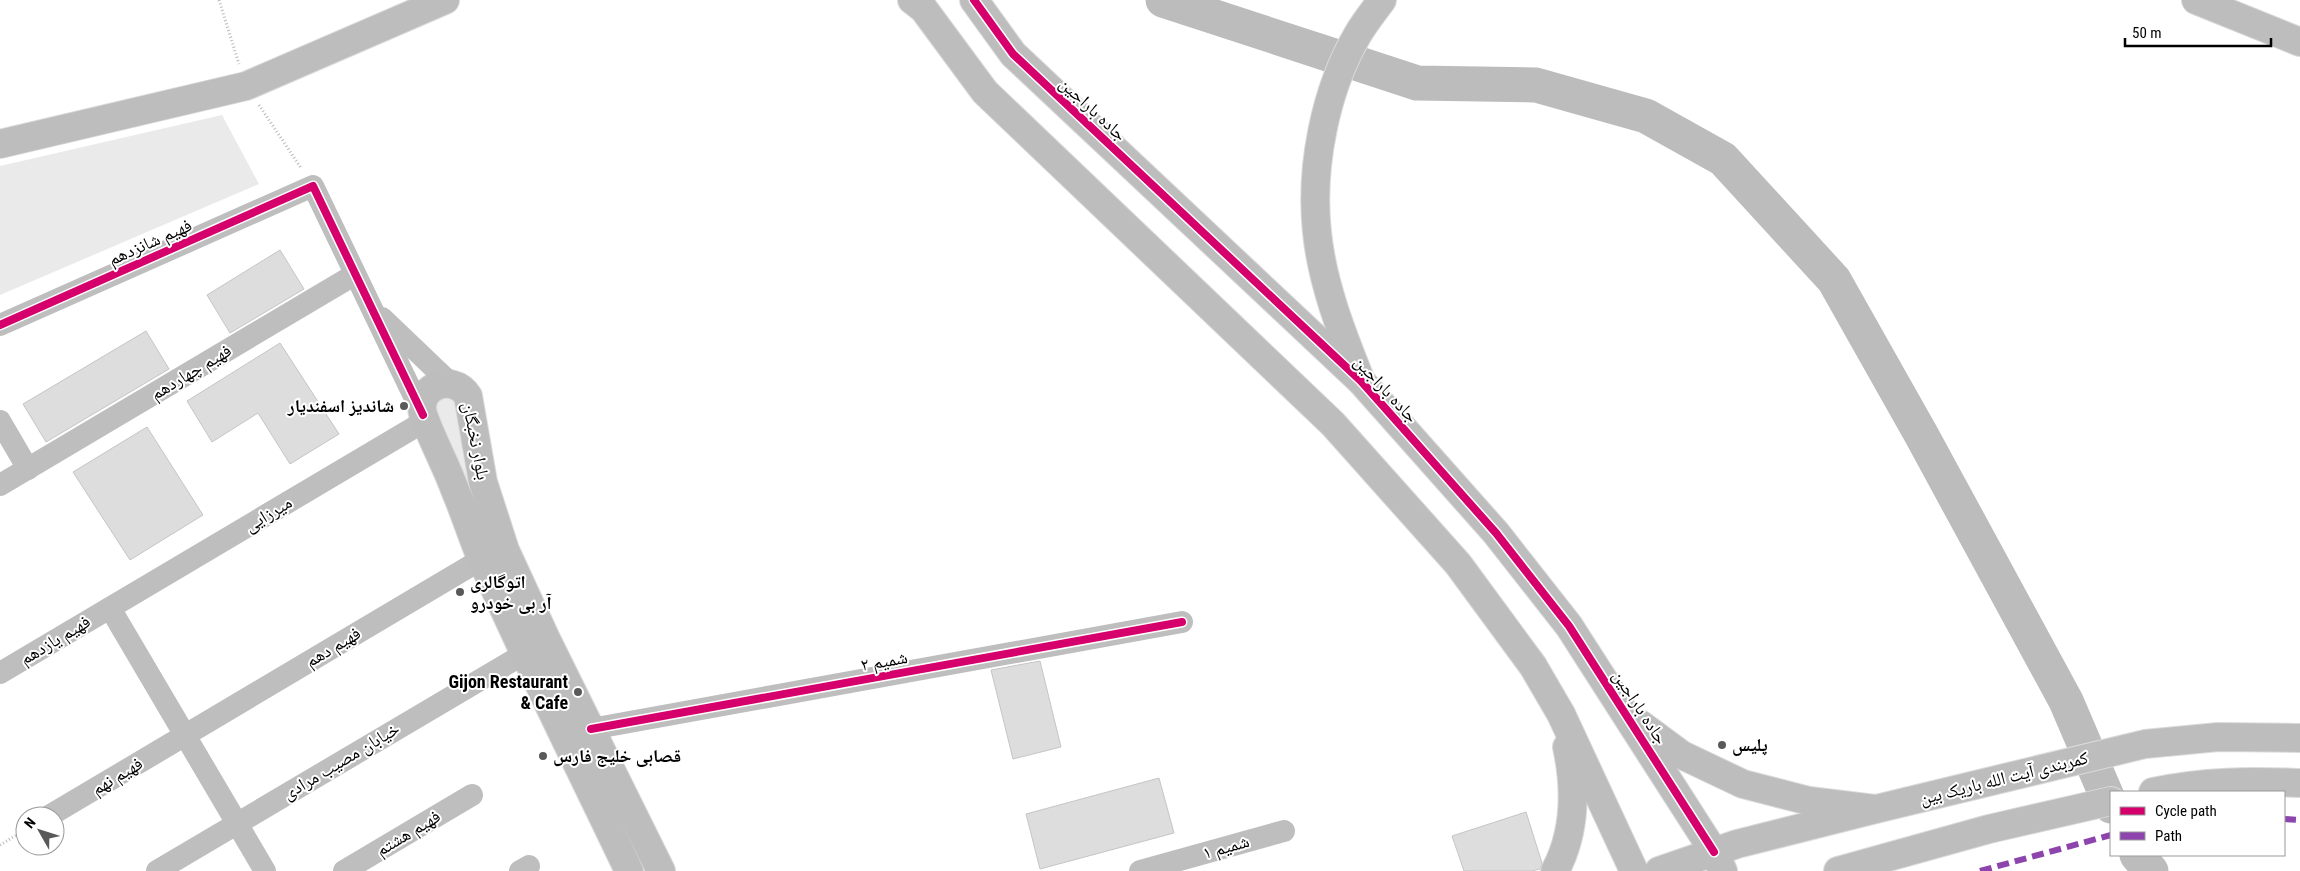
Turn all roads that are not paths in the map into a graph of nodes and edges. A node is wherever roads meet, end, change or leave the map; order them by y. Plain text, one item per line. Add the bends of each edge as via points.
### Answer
1 (445, 0) edge
2 (974, 0) edge
3 (1382, 0) edge
4 (2196, 0) edge
5 (917, 2) edge
6 (2300, 42) edge
7 (0, 144) edge
8 (354, 275) junction
9 (368, 303) junction
10 (0, 325) edge
11 (1361, 381) junction
12 (449, 382) junction
13 (424, 418) junction
14 (0, 421) edge
15 (28, 468) junction
16 (0, 485) edge
17 (482, 559) junction
18 (110, 608) junction
19 (1182, 622) dead end
20 (536, 646) junction
21 (0, 673) edge
22 (1561, 714) junction
23 (1628, 715) junction
24 (591, 728) junction
25 (185, 735) junction
26 (2300, 738) edge
27 (2300, 783) edge
28 (2158, 791) edge
29 (472, 795) dead end
30 (2110, 802) edge
31 (65, 806) edge
32 (1876, 809) junction
33 (237, 823) junction
34 (1284, 831) dead end
35 (1719, 862) edge
36 (1883, 863) edge
37 (157, 871) edge
38 (265, 871) edge
39 (344, 871) edge
40 (629, 871) edge
41 (661, 871) edge
42 (1140, 871) edge
43 (1555, 871) edge
44 (1634, 871) edge
45 (1659, 871) edge
46 (1838, 871) edge

1 - 7 main road via 246,86
2 - 11 main road, جاده باراجین via 1013,54
3 - 11 main road via 1358,35 1340,74 1325,120 1316,165 1317,232 1322,261 1342,334
4 - 6 main road
5 - 22 main road via 985,92 1339,432 1458,564 1533,666
8 - 9 street
8 - 10 street, فهیم شانزدهم via 313,186
8 - 15 street, فهیم چهاردهم
9 - 12 street
9 - 13 street
11 - 23 main road, جاده باراجین via 1496,533 1570,626
12 - 13 main road, بلوار نخبگان via 437,384 427,392 422,403
12 - 20 main road, بلوار نخبگان via 465,390 471,401 483,482
13 - 17 main road, بلوار نخبگان
13 - 18 street, میرزایی
14 - 15 street
15 - 16 street, فهیم چهاردهم
17 - 20 main road, بلوار نخبگان
17 - 25 street, فهیم دهم
18 - 21 street, فهیم یازدهم
18 - 25 street
19 - 24 street, شمیم ۲
20 - 24 main road, بلوار نخبگان
20 - 33 street, خیابان مصیب مرادی
20 - 40 main road, بلوار نخبگان
22 - 43 main road via 1572,774 1573,804 1569,833
22 - 44 main road
23 - 32 main road via 1682,755 1743,784 1809,801
23 - 35 main road, جاده باراجین
24 - 41 main road, بلوار نخبگان
25 - 31 street, فهیم نهم
25 - 33 street
26 - 32 main road, کمربندی آیت الله باریک بین via 2218,737 2145,744
27 - 28 main road via 2233,781
29 - 39 street, فهیم هشتم
30 - 36 main road via 2039,817
32 - 35 main road, کمربندی آیت الله باریک بین via 1738,844
33 - 37 street, خیابان مصیب مرادی
33 - 38 street
34 - 42 street, شمیم ۱
35 - 45 main road, کمربندی آیت الله باریک بین
36 - 46 main road

